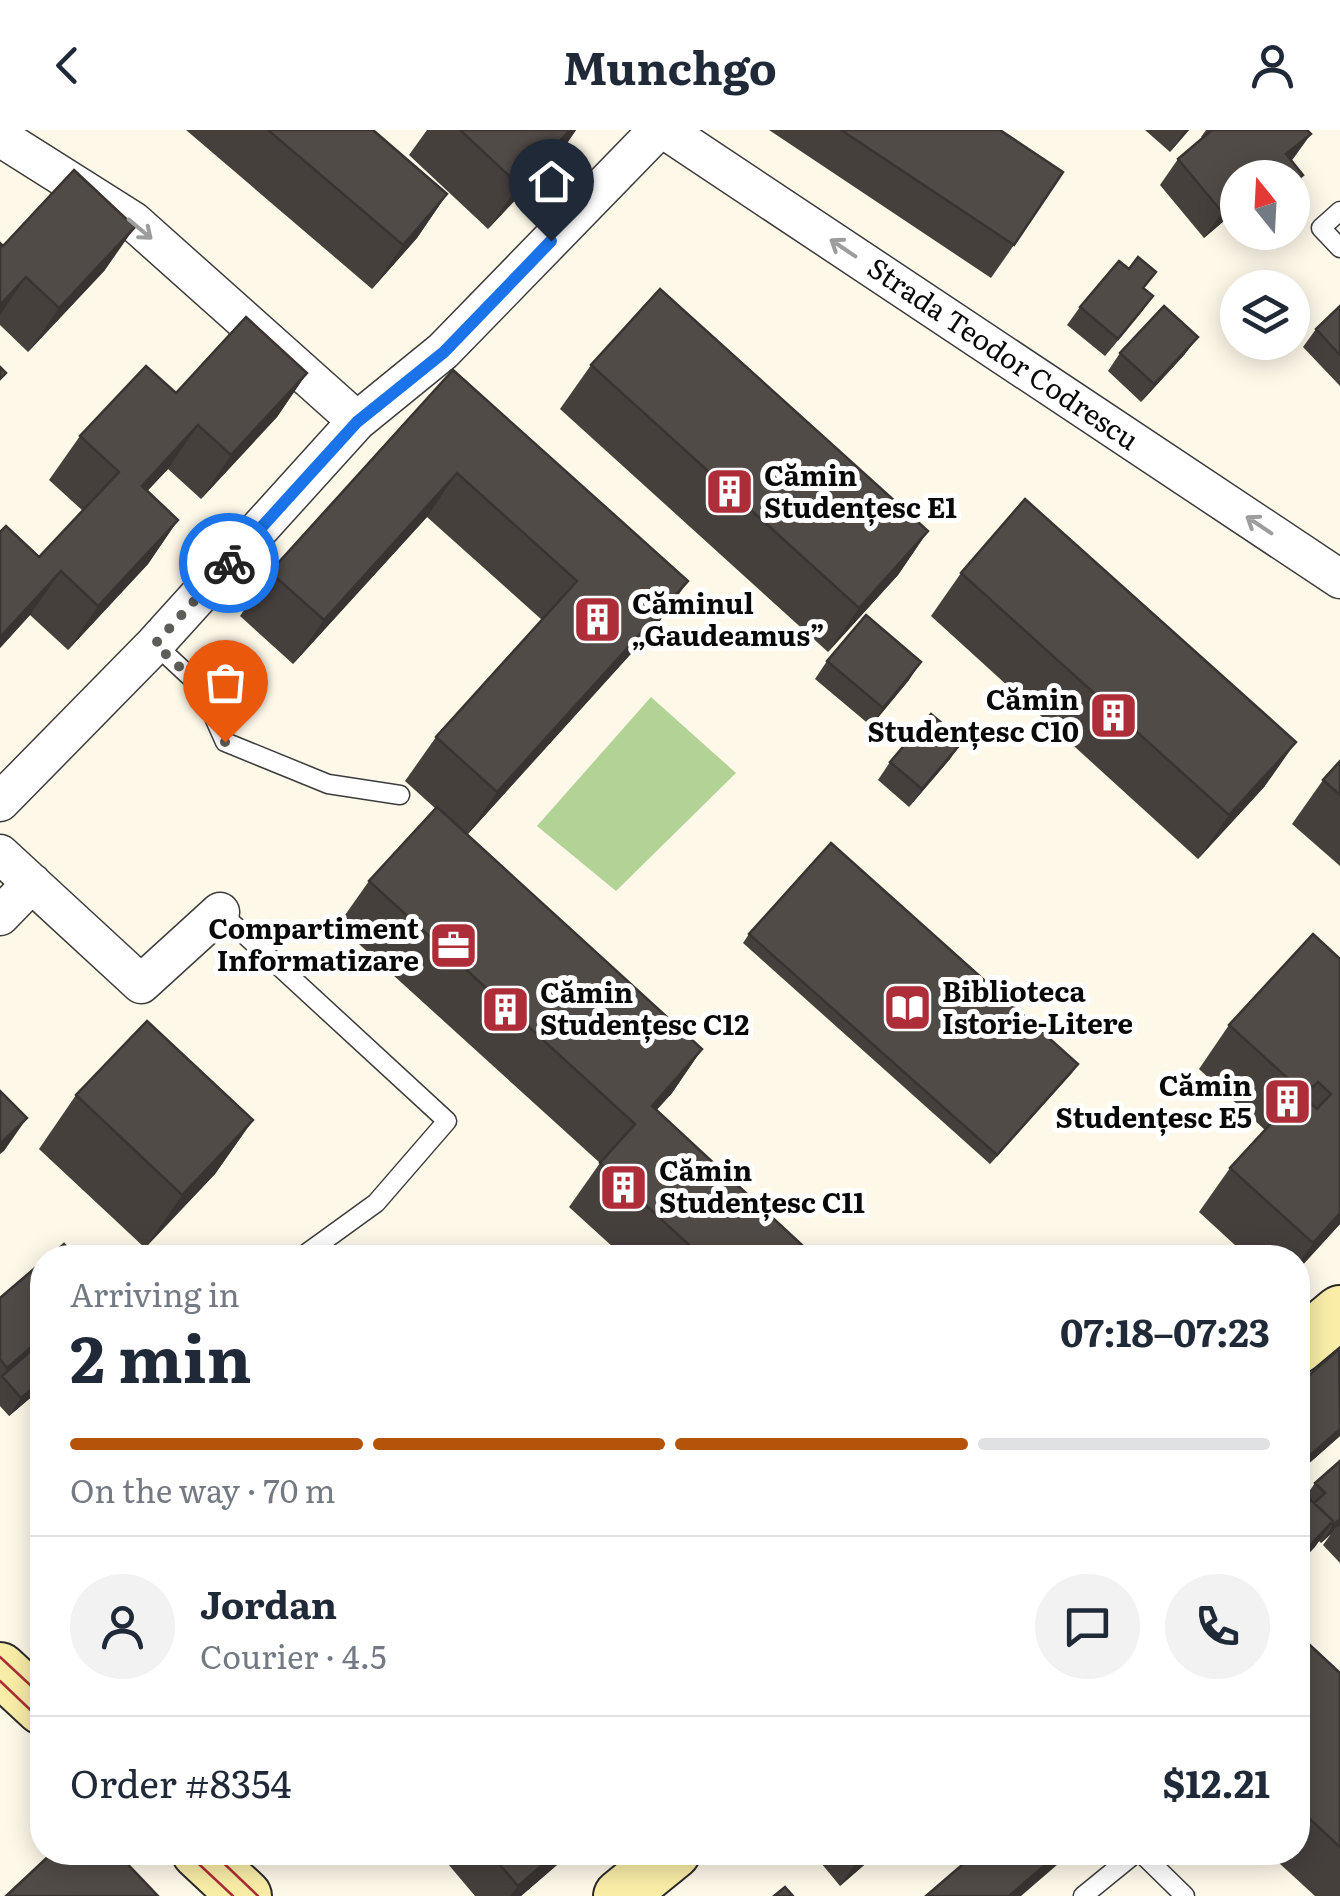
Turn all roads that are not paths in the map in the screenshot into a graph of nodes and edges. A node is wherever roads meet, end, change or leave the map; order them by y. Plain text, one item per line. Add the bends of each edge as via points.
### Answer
1 (662, 130) edge
2 (0, 137) edge
3 (1340, 211) edge
4 (1340, 248) edge
5 (357, 422) junction
6 (1340, 579) edge
7 (155, 644) junction
8 (400, 796) dead end
9 (0, 802) edge
10 (0, 854) edge
11 (32, 882) junction
12 (220, 912) joint
13 (0, 916) edge
14 (318, 1245) edge
15 (1340, 1312) edge
16 (1310, 1337) edge
17 (0, 1669) edge
18 (30, 1697) edge
19 (658, 1865) edge
20 (1122, 1865) edge
21 (1153, 1865) edge
22 (620, 1896) edge
23 (1083, 1896) edge
24 (1185, 1896) edge

1 - 5 street via 444,352
6 -> 1 street, Strada Teodor Codrescu
2 -> 5 street via 133,221
3 - 4 lane via 1321,228
5 - 7 street
7 - 8 lane via 200,686 225,742 328,784
7 - 9 street
10 - 11 street
11 - 12 street via 140,984
11 - 13 street
12 - 14 lane via 447,1121 376,1203
15 - 16 street
17 - 18 street
19 - 22 street
20 - 23 lane
21 - 24 lane

